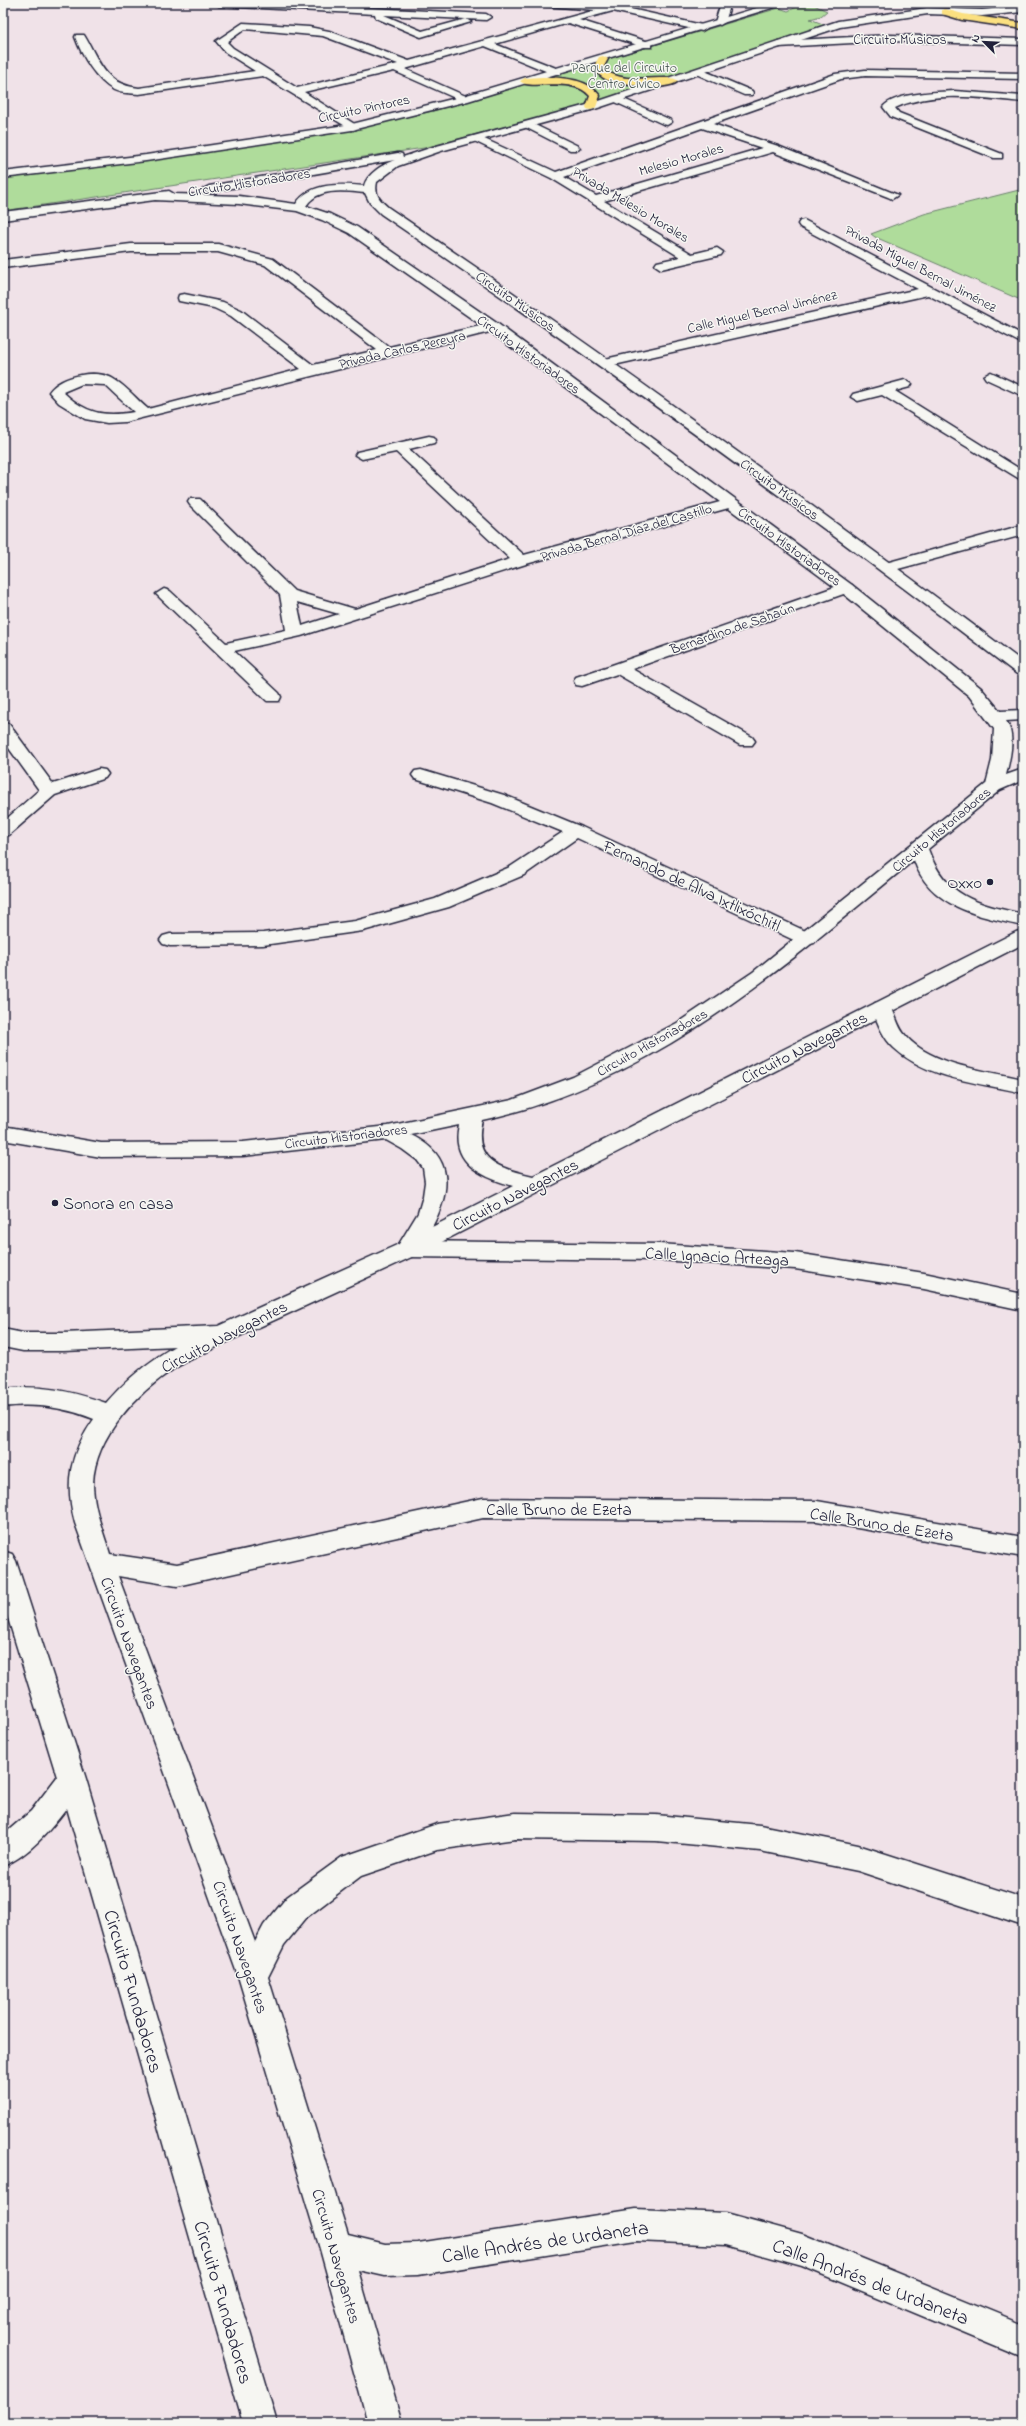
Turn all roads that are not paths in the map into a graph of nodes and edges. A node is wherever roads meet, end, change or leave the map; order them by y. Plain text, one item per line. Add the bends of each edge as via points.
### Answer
1 (219, 3) edge
2 (546, 3) edge
3 (723, 3) edge
4 (784, 3) edge
5 (563, 4) edge
6 (892, 6) dead end
7 (369, 7) edge
8 (614, 8) junction
9 (1023, 9) edge
10 (927, 11) junction
11 (945, 12) junction
12 (566, 20) junction
13 (720, 22) junction
14 (1023, 26) edge
15 (702, 28) junction
16 (80, 37) dead end
17 (930, 38) junction
18 (1023, 42) edge
19 (484, 43) junction
20 (778, 44) junction
21 (648, 45) junction
22 (930, 52) dead end
23 (603, 59) junction
24 (408, 64) junction
25 (395, 68) junction
26 (930, 69) junction
27 (267, 72) junction
28 (556, 72) junction
29 (700, 72) junction
30 (1023, 76) edge
31 (525, 81) junction
32 (673, 81) junction
33 (297, 91) junction
34 (748, 93) dead end
35 (930, 95) junction
36 (464, 99) junction
37 (617, 99) junction
38 (1023, 99) edge
39 (591, 108) junction
40 (666, 122) dead end
41 (529, 125) junction
42 (704, 125) junction
43 (352, 127) junction
44 (476, 139) junction
45 (574, 148) dead end
46 (774, 148) junction
47 (437, 149) junction
48 (998, 156) dead end
49 (3, 175) edge
50 (555, 176) junction
51 (369, 190) junction
52 (892, 195) dead end
53 (156, 197) junction
54 (597, 199) junction
55 (299, 208) junction
56 (3, 216) edge
57 (804, 224) dead end
58 (717, 252) dead end
59 (690, 258) junction
60 (3, 264) edge
61 (661, 265) dead end
62 (927, 291) junction
63 (184, 298) dead end
64 (493, 327) junction
65 (1023, 340) edge
66 (386, 352) junction
67 (605, 364) junction
68 (311, 370) junction
69 (991, 376) dead end
70 (905, 384) dead end
71 (884, 390) junction
72 (1023, 392) edge
73 (858, 397) dead end
74 (144, 414) junction
75 (429, 440) dead end
76 (399, 447) junction
77 (362, 455) dead end
78 (1023, 477) edge
79 (196, 502) dead end
80 (731, 502) junction
81 (1023, 530) edge
82 (521, 561) junction
83 (887, 567) junction
84 (846, 588) junction
85 (164, 594) dead end
86 (288, 594) junction
87 (356, 614) junction
88 (294, 633) junction
89 (222, 649) junction
90 (618, 668) junction
91 (1023, 670) edge
92 (582, 681) dead end
93 (273, 697) dead end
94 (1023, 715) edge
95 (995, 716) junction
96 (3, 728) edge
97 (746, 741) dead end
98 (99, 774) dead end
99 (1023, 774) edge
100 (421, 775) dead end
101 (994, 786) junction
102 (49, 791) junction
103 (3, 830) edge
104 (576, 831) junction
105 (919, 848) junction
106 (1023, 920) edge
107 (1023, 936) edge
108 (807, 939) junction
109 (170, 940) dead end
110 (882, 1008) junction
111 (1023, 1086) edge
112 (472, 1116) junction
113 (3, 1133) edge
114 (388, 1133) junction
115 (534, 1184) junction
116 (408, 1249) junction
117 (1023, 1302) edge
118 (221, 1335) junction
119 (3, 1338) edge
120 (3, 1398) edge
121 (110, 1415) junction
122 (1023, 1547) edge
123 (3, 1561) edge
124 (100, 1562) junction
125 (72, 1779) junction
126 (3, 1853) edge
127 (1023, 1912) edge
128 (253, 1976) junction
129 (336, 2249) junction
130 (1023, 2341) edge
131 (260, 2423) edge
132 (385, 2423) edge

1 - 7 street
2 - 5 street
3 - 13 street via 725,6
4 - 13 street, Circuito Pintores
5 - 8 street
6 - 10 street
7 - 7 street via 471,16 486,17 421,34
8 - 12 street
8 - 15 street
9 - 11 street via 982,13
10 - 11 street
10 - 20 street, Circuito Músicos via 849,21
11 - 14 main road
12 - 19 street
12 - 21 street
13 - 15 street, Circuito Pintores
15 - 21 street, Circuito Pintores
16 - 27 street via 86,54 116,86 124,90 138,91
17 - 18 street, Circuito Músicos
17 - 20 street, Circuito Músicos via 850,39
17 - 22 street
19 - 24 street
19 - 28 street
20 - 29 street, Circuito Músicos
21 - 23 street, Circuito Pintores
23 - 28 street, Circuito Pintores
23 - 32 main road via 598,68 612,78 644,83
24 - 25 street
24 - 27 street via 325,33 243,26 221,41 229,50
25 - 33 street
25 - 36 street
26 - 30 street
26 - 35 street
26 - 42 street via 839,76
27 - 33 street
28 - 31 street, Circuito Pintores
29 - 32 street, Circuito Músicos
29 - 34 street
31 - 36 street, Circuito Pintores
31 - 39 main road via 554,81 583,86 595,96
32 - 37 street, Circuito Músicos
33 - 43 street
35 - 38 street
35 - 48 street via 898,101 888,108 895,115
36 - 43 street, Circuito Pintores
37 - 39 street, Circuito Músicos
37 - 40 street
39 - 41 street, Circuito Músicos
41 - 44 street, Circuito Músicos
41 - 45 street
42 - 46 street, Melesio Morales
42 - 50 street
43 - 49 street, Circuito Pintores via 162,156
44 - 47 street, Circuito Músicos
44 - 50 street, Privada Melesio Morales
46 - 52 street, Melesio Morales
46 - 54 street, Melesio Morales
47 - 51 street, Circuito Músicos via 394,164 371,181
47 - 53 street, Circuito Historiadores
50 - 54 street, Privada Melesio Morales
51 - 55 street via 328,189 305,199
51 - 67 street, Circuito Músicos via 374,201 385,211
53 - 55 street, Circuito Historiadores via 239,200
53 - 56 street, Circuito Historiadores
54 - 59 street, Privada Melesio Morales
55 - 64 street, Circuito Historiadores via 326,216 353,230
57 - 62 street, Privada Miguel Bernal Jiménez
58 - 59 street, Privada Melesio Morales
59 - 61 street, Privada Melesio Morales
60 - 66 street via 131,248 218,248 269,262
62 - 65 street, Privada Miguel Bernal Jiménez
62 - 67 street, Calle Miguel Bernal Jiménez
63 - 68 street via 218,305 236,313
64 - 66 street, Privada Carlos Pereyra
64 - 80 street, Circuito Historiadores
66 - 68 street, Privada Carlos Pereyra
67 - 83 street, Circuito Músicos
68 - 74 street, Privada Carlos Pereyra
69 - 72 street
70 - 71 street
71 - 73 street
71 - 78 street
74 - 74 street, Privada Carlos Pereyra via 102,420 85,416 56,392 59,388 73,383 96,378 104,379
75 - 76 street
76 - 77 street
76 - 82 street, Privada Bernal Díaz del Castillo
79 - 86 street
80 - 82 street, Privada Bernal Díaz del Castillo
80 - 84 street, Circuito Historiadores
81 - 83 street
82 - 87 street, Privada Bernal Díaz del Castillo
83 - 91 street, Circuito Músicos
84 - 90 street, Bernardino de Sahaún
84 - 95 street, Circuito Historiadores via 975,692
85 - 89 street
86 - 87 street
86 - 88 street
87 - 88 street, Privada Bernal Díaz del Castillo
88 - 89 street, Privada Bernal Díaz del Castillo
89 - 93 street
90 - 92 street, Bernardino de Sahaún
90 - 97 street
94 - 95 street
95 - 101 street, Circuito Historiadores via 1003,729 1004,742
96 - 102 street
98 - 102 street
99 - 101 street
100 - 104 street, Fernando de Alva Ixtlixóchitl via 498,799
101 - 105 street, Circuito Historiadores
102 - 103 street
104 - 108 street, Fernando de Alva Ixtlixóchitl
104 - 109 street via 517,871 442,904 356,927 263,939
105 - 106 street via 930,878 957,900
105 - 108 street, Circuito Historiadores
107 - 110 street, Circuito Navegantes
108 - 112 street, Circuito Historiadores via 760,976 684,1028 580,1082 516,1106
110 - 111 street via 889,1028 900,1043 919,1056 942,1066
110 - 115 street, Circuito Navegantes
112 - 114 street, Circuito Historiadores
112 - 115 street via 468,1134 469,1148 478,1160 510,1178
113 - 114 street, Circuito Historiadores via 101,1150 243,1149
114 - 116 street via 416,1146 426,1156 436,1175 435,1198 426,1221
115 - 116 street, Circuito Navegantes
116 - 117 street, Calle Ignacio Arteaga via 659,1252 795,1261 924,1281
116 - 118 street, Circuito Navegantes
118 - 119 street via 64,1342 23,1342
118 - 121 street, Circuito Navegantes via 166,1363 137,1386
120 - 121 street via 39,1394 60,1397
121 - 124 street, Circuito Navegantes via 96,1434 85,1456 81,1481 82,1505
122 - 124 street, Calle Bruno de Ezeta via 818,1511 483,1508 177,1575
123 - 125 street, Circuito Fundadores
124 - 128 street, Circuito Navegantes
125 - 126 street via 41,1820
125 - 131 street, Circuito Fundadores
127 - 128 street via 858,1858 760,1838 656,1828 515,1826 437,1838 352,1866 297,1907 274,1935
128 - 129 street, Circuito Navegantes
129 - 130 street, Calle Andrés de Urdaneta via 385,2260 418,2259 636,2225 726,2229 802,2250
129 - 132 street, Circuito Navegantes

